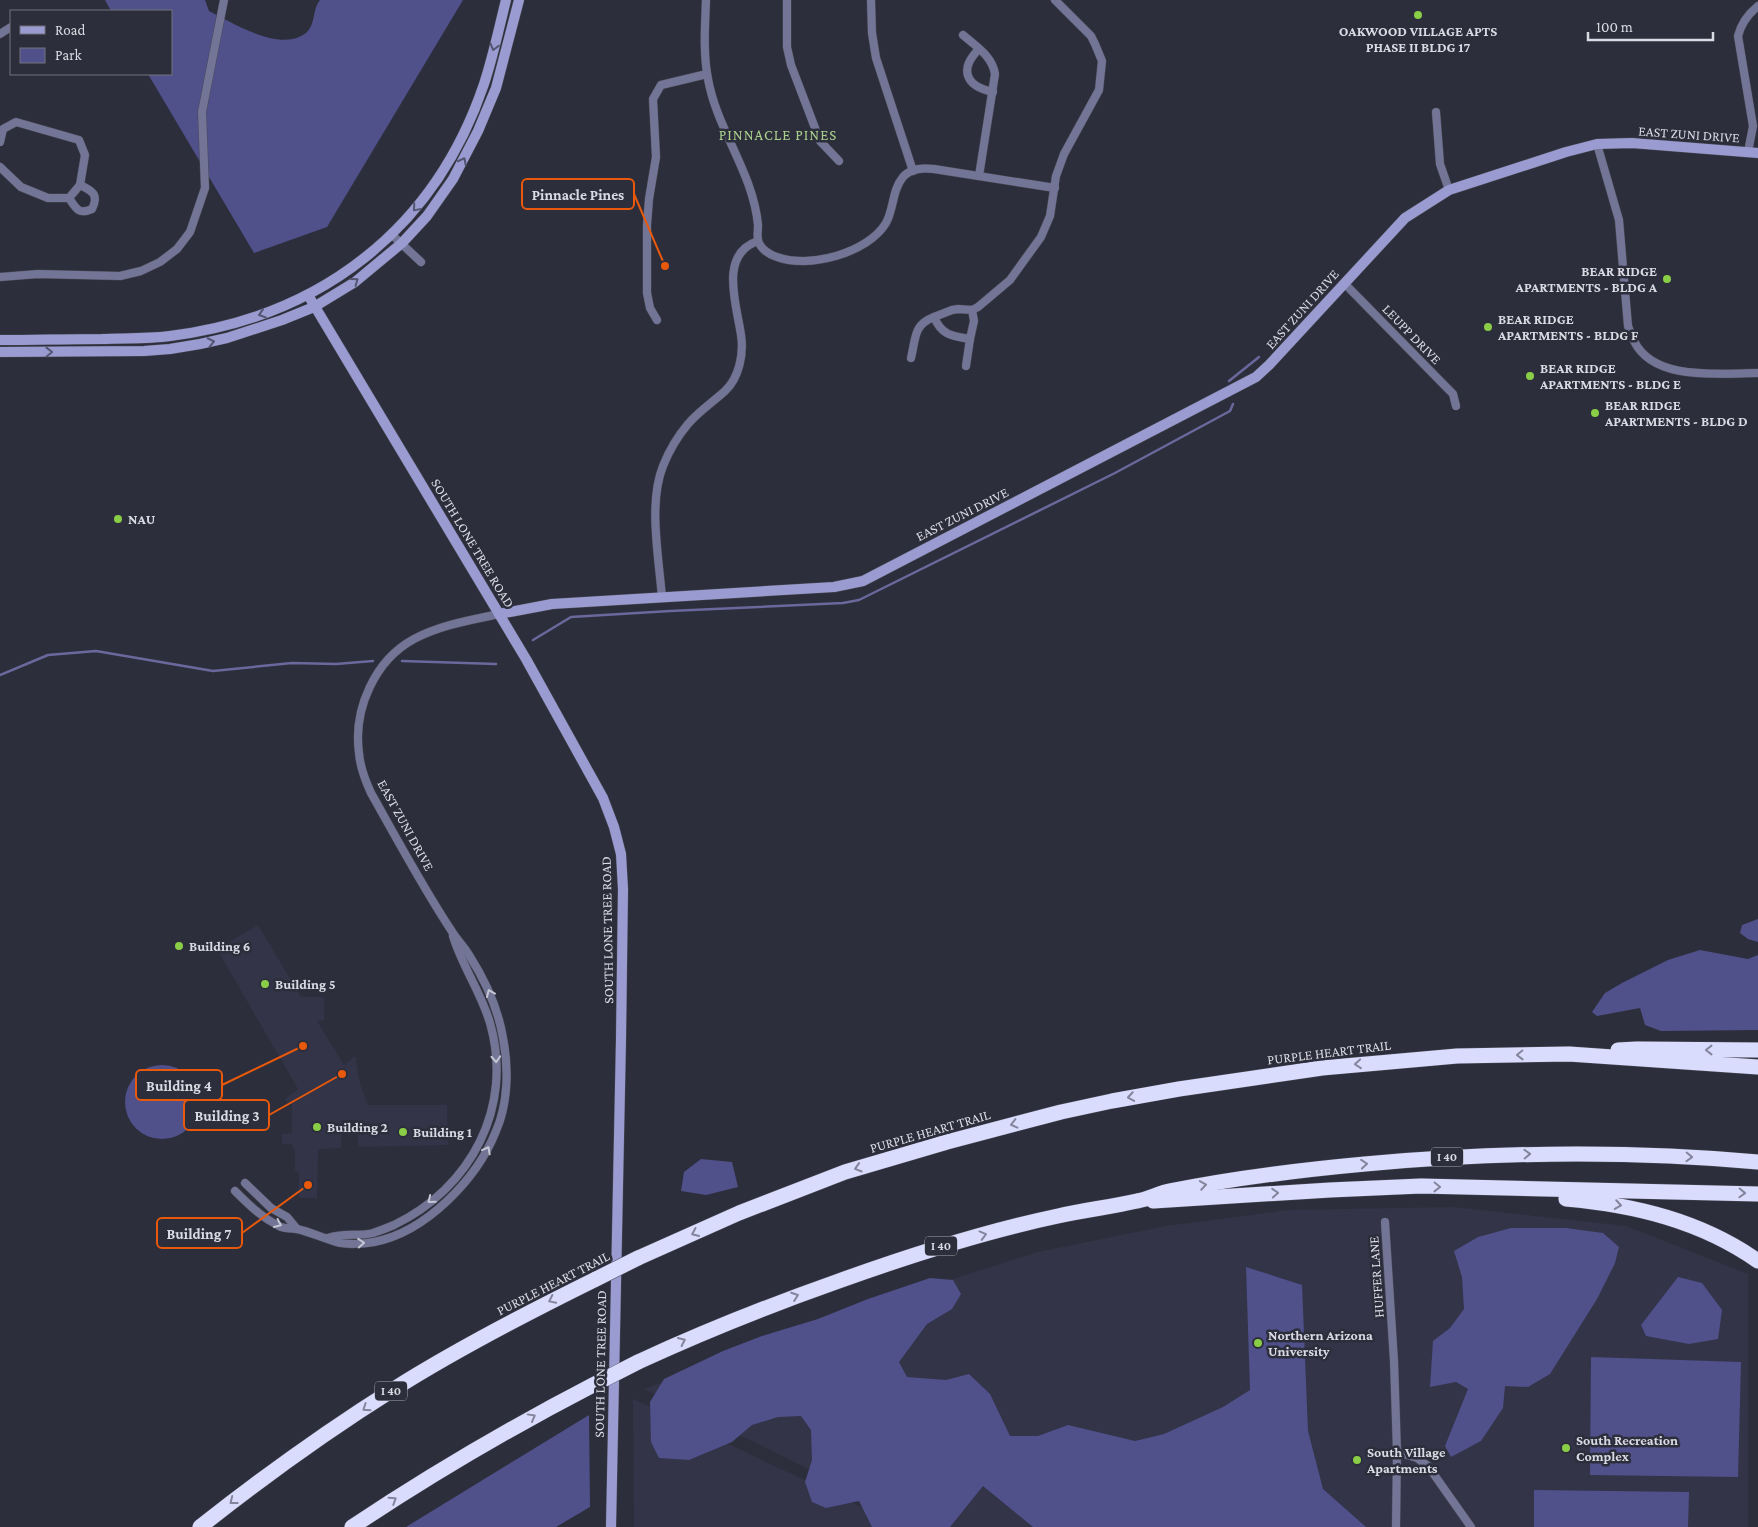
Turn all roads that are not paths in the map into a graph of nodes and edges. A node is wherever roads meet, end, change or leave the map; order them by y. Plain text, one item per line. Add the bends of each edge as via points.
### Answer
1 (224, 0) edge
2 (506, 0) edge
3 (519, 0) edge
4 (706, 0) edge
5 (787, 0) edge
6 (871, 0) edge
7 (1056, 0) edge
8 (1064, 3) edge
9 (1758, 6) edge
10 (963, 35) dead end
11 (979, 49) junction
12 (707, 74) junction
13 (993, 92) junction
14 (1436, 112) dead end
15 (0, 142) edge
16 (1597, 144) junction
17 (1753, 152) edge
18 (839, 161) dead end
19 (0, 167) edge
20 (913, 171) junction
21 (979, 176) junction
22 (80, 185) junction
23 (1055, 188) junction
24 (1449, 190) junction
25 (69, 198) junction
26 (391, 234) junction
27 (758, 241) junction
28 (402, 243) junction
29 (421, 262) dead end
30 (0, 277) edge
31 (1344, 283) junction
32 (308, 295) junction
33 (314, 307) junction
34 (972, 310) junction
35 (934, 318) junction
36 (657, 320) dead end
37 (0, 340) edge
38 (970, 340) junction
39 (0, 352) edge
40 (911, 358) dead end
41 (966, 366) dead end
42 (1758, 373) edge
43 (1456, 406) dead end
44 (662, 598) junction
45 (499, 614) junction
46 (1758, 1050) edge
47 (1569, 1054) junction
48 (1758, 1067) edge
49 (1758, 1162) edge
50 (245, 1183) dead end
51 (1483, 1188) junction
52 (235, 1190) dead end
53 (1758, 1194) edge
54 (1139, 1201) junction
55 (1385, 1222) dead end
56 (297, 1229) junction
57 (1758, 1261) edge
58 (1397, 1452) junction
59 (200, 1527) edge
60 (352, 1527) edge
61 (611, 1527) edge
62 (1396, 1527) edge
63 (1471, 1527) edge

1 - 30 street via 202,112 206,188 190,232 177,249 141,271 120,276 38,274
2 -> 26 main road via 484,84 467,126 442,173 417,208
28 -> 3 main road via 427,216 453,179 478,131 496,88
4 - 12 street via 704,44
5 - 18 street via 787,47 791,65 820,140
6 - 20 street via 876,58
7 - 8 street
8 - 23 street via 1091,36 1099,52 1102,69 1100,90 1064,154
9 - 17 street via 1750,12 1738,36 1753,126
10 - 11 street
11 - 13 street via 994,68
11 - 13 street via 968,62 969,80 975,86
12 - 27 street via 712,99 745,173 758,224
12 - 36 street via 661,85 653,99 656,157 648,212 647,293
13 - 21 street
14 - 24 street via 1440,164
15 - 22 street via 3,129 16,122 79,140 85,155
16 - 17 main road, EAST ZUNI DRIVE via 1632,143
16 - 24 main road, EAST ZUNI DRIVE
16 - 42 street via 1619,220 1628,326 1641,351 1657,364 1683,372
19 - 25 street via 21,187 48,198
20 - 21 street via 925,168
20 - 27 street via 898,184 883,228 847,252 822,260 787,260 765,251
21 - 23 street
22 - 25 street
22 - 25 street via 94,195 96,202 92,209 85,212 77,210
23 - 34 street via 1050,216 1041,237 1010,280
24 - 31 main road, EAST ZUNI DRIVE via 1405,218
26 - 28 street
26 - 32 main road via 348,272
27 - 44 street via 743,249 732,276 742,337 739,367 726,390 702,410 678,437 658,482 655,510
28 - 29 street
33 -> 28 main road via 355,282
31 - 43 street, LEUPP DRIVE via 1453,394
31 - 44 main road, EAST ZUNI DRIVE via 1256,377 863,581 834,587
32 - 33 main road, SOUTH LONE TREE ROAD
32 -> 37 main road via 224,326 169,336
39 -> 33 main road via 170,349 227,338
33 - 45 main road, SOUTH LONE TREE ROAD
34 - 35 street via 958,309
34 - 38 street via 974,322
35 - 38 street via 944,332
35 - 40 street via 919,327
38 - 41 street
44 - 45 main road, EAST ZUNI DRIVE via 552,604
45 - 56 street, EAST ZUNI DRIVE via 443,627 413,639 397,652 379,669 367,692 357,733 362,771 371,793 492,997 504,1038 506,1087 497,1131 474,1170 442,1206 410,1228 374,1242 337,1243
45 - 61 main road, SOUTH LONE TREE ROAD via 603,798 621,854 621,1039
46 -> 47 highway via 1637,1049
47 - 48 highway, PURPLE HEART TRAIL / I 40
47 -> 59 highway, PURPLE HEART TRAIL / I 40, bridge via 1457,1056 1322,1068 1179,1089 1103,1102 988,1130 845,1172 739,1213 526,1313 394,1389 290,1459
54 -> 49 highway, I 40 via 1167,1191 1287,1172 1462,1156 1609,1154
50 - 56 street, EAST ZUNI DRIVE
51 -> 53 highway
54 -> 51 highway via 1421,1186
51 -> 57 highway via 1653,1212 1699,1228
52 -> 56 street, EAST ZUNI DRIVE via 252,1208 281,1228
60 -> 54 highway, I 40, bridge via 474,1450 593,1385 695,1335 889,1262 954,1242 1058,1216
55 - 58 street, HUFFER LANE
58 - 62 street, HUFFER LANE
58 - 63 street via 1417,1458 1428,1466

